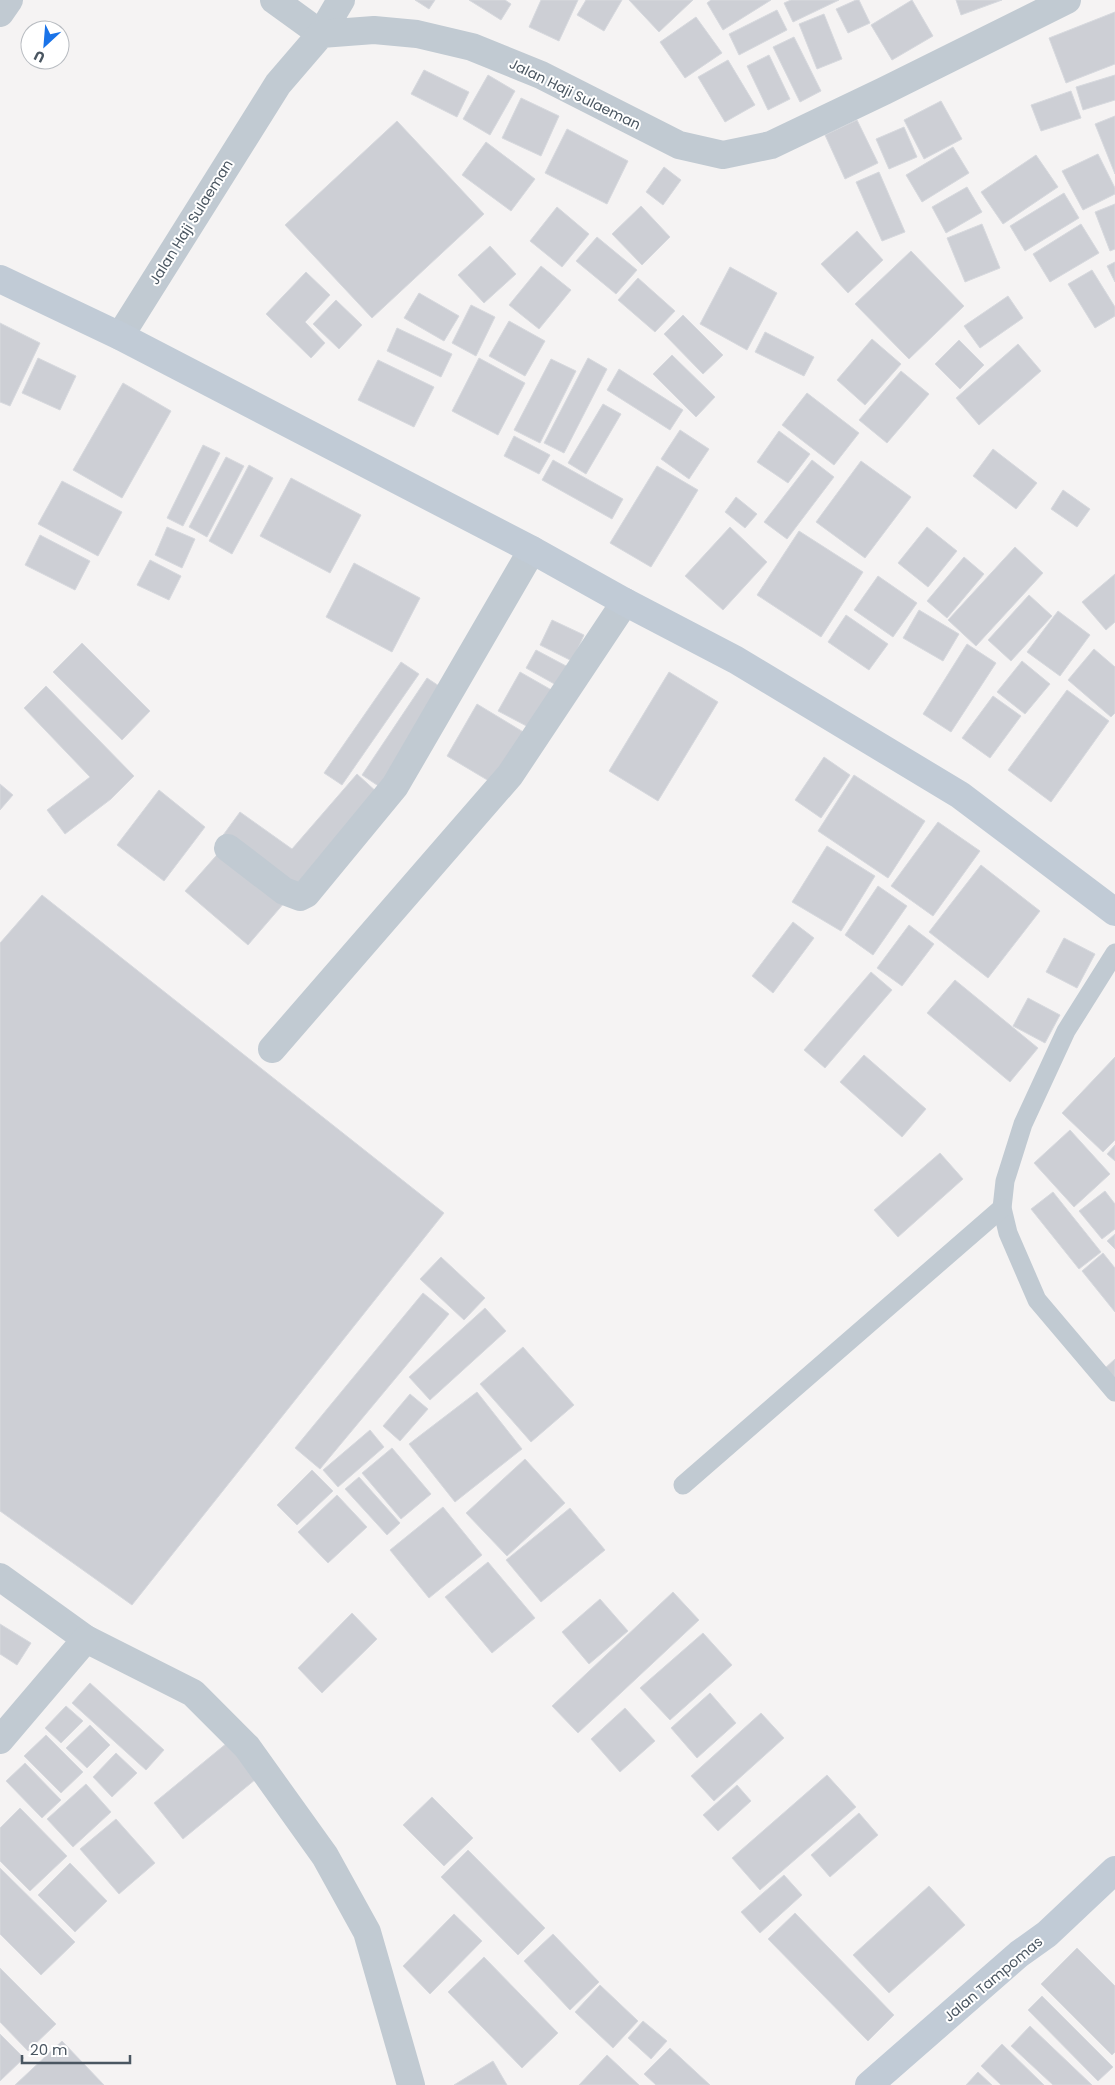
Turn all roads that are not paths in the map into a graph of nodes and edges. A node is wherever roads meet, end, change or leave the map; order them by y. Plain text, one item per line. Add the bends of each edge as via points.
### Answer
1 (9, 0) edge
2 (274, 0) edge
3 (341, 0) edge
4 (1067, 0) edge
5 (0, 13) edge
6 (321, 34) junction
7 (0, 279) edge
8 (120, 336) junction
9 (532, 550) junction
10 (625, 602) junction
11 (228, 848) dead end
12 (1115, 912) edge
13 (1115, 953) edge
14 (272, 1050) dead end
15 (1002, 1208) junction
16 (1115, 1392) edge
17 (683, 1484) dead end
18 (0, 1577) edge
19 (86, 1639) junction
20 (0, 1740) edge
21 (1115, 1870) edge
22 (411, 2085) edge
23 (869, 2085) edge

1 - 5 street
2 - 6 street
3 - 6 street
4 - 6 street, Jalan Haji Sulaeman via 772,145 723,155 679,145 541,75 472,47 417,34 374,30
6 - 8 street, Jalan Haji Sulaeman via 278,84
7 - 8 main road
8 - 9 main road
9 - 10 main road
9 - 11 street via 395,786 306,894 300,897 284,891
10 - 12 main road via 736,660 960,796
10 - 14 street via 510,775
13 - 15 lane via 1066,1031 1023,1124 1005,1181
15 - 16 lane via 1008,1233 1037,1300
15 - 17 lane
18 - 19 street
19 - 20 street
19 - 22 street via 193,1693 247,1747 325,1856 367,1932
21 - 23 main road, Jalan Tampomas via 1047,1934 1019,1954

